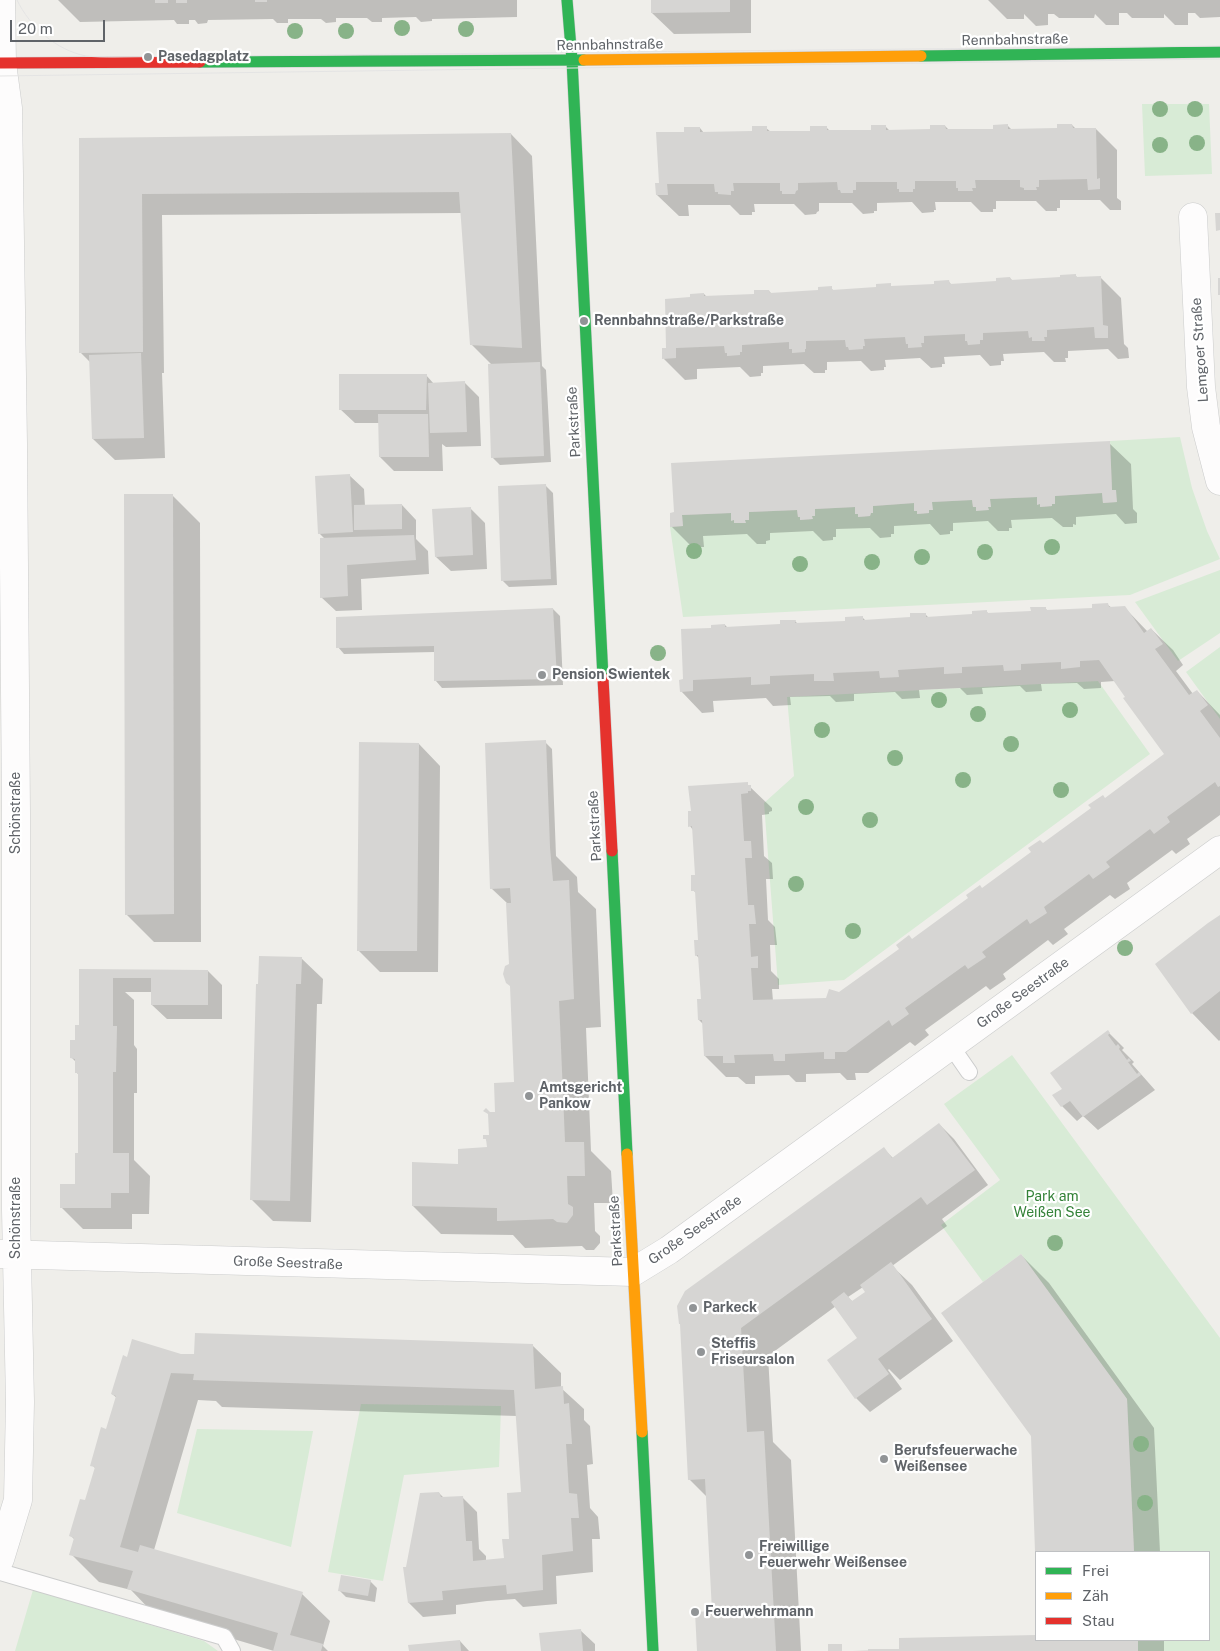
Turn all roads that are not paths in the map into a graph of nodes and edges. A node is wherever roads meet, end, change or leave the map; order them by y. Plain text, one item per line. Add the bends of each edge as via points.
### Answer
1 (1, 0) edge
2 (567, 0) edge
3 (1220, 52) edge
4 (572, 60) junction
5 (1, 64) edge
6 (1193, 217) dead end
7 (1220, 481) edge
8 (1220, 850) edge
9 (951, 1046) junction
10 (969, 1072) dead end
11 (8, 1254) edge
12 (633, 1272) junction
13 (0, 1559) edge
14 (0, 1572) edge
15 (232, 1651) edge
16 (653, 1651) edge

1 - 5 street
2 - 4 street, Parkstraße
3 - 4 street, Rennbahnstraße
4 - 5 street, Rennbahnstraße
4 - 12 street, Parkstraße
5 - 11 street, Schönstraße via 8,108 16,813
6 - 7 street, Lemgoer Straße via 1201,387 1206,428
8 - 9 street, Große Seestraße
9 - 10 lane
9 - 12 street, Große Seestraße via 669,1250
11 - 12 street, Große Seestraße
11 - 13 street, Schönstraße via 20,1402 18,1500
12 - 16 street, Parkstraße
14 - 15 lane via 224,1637

